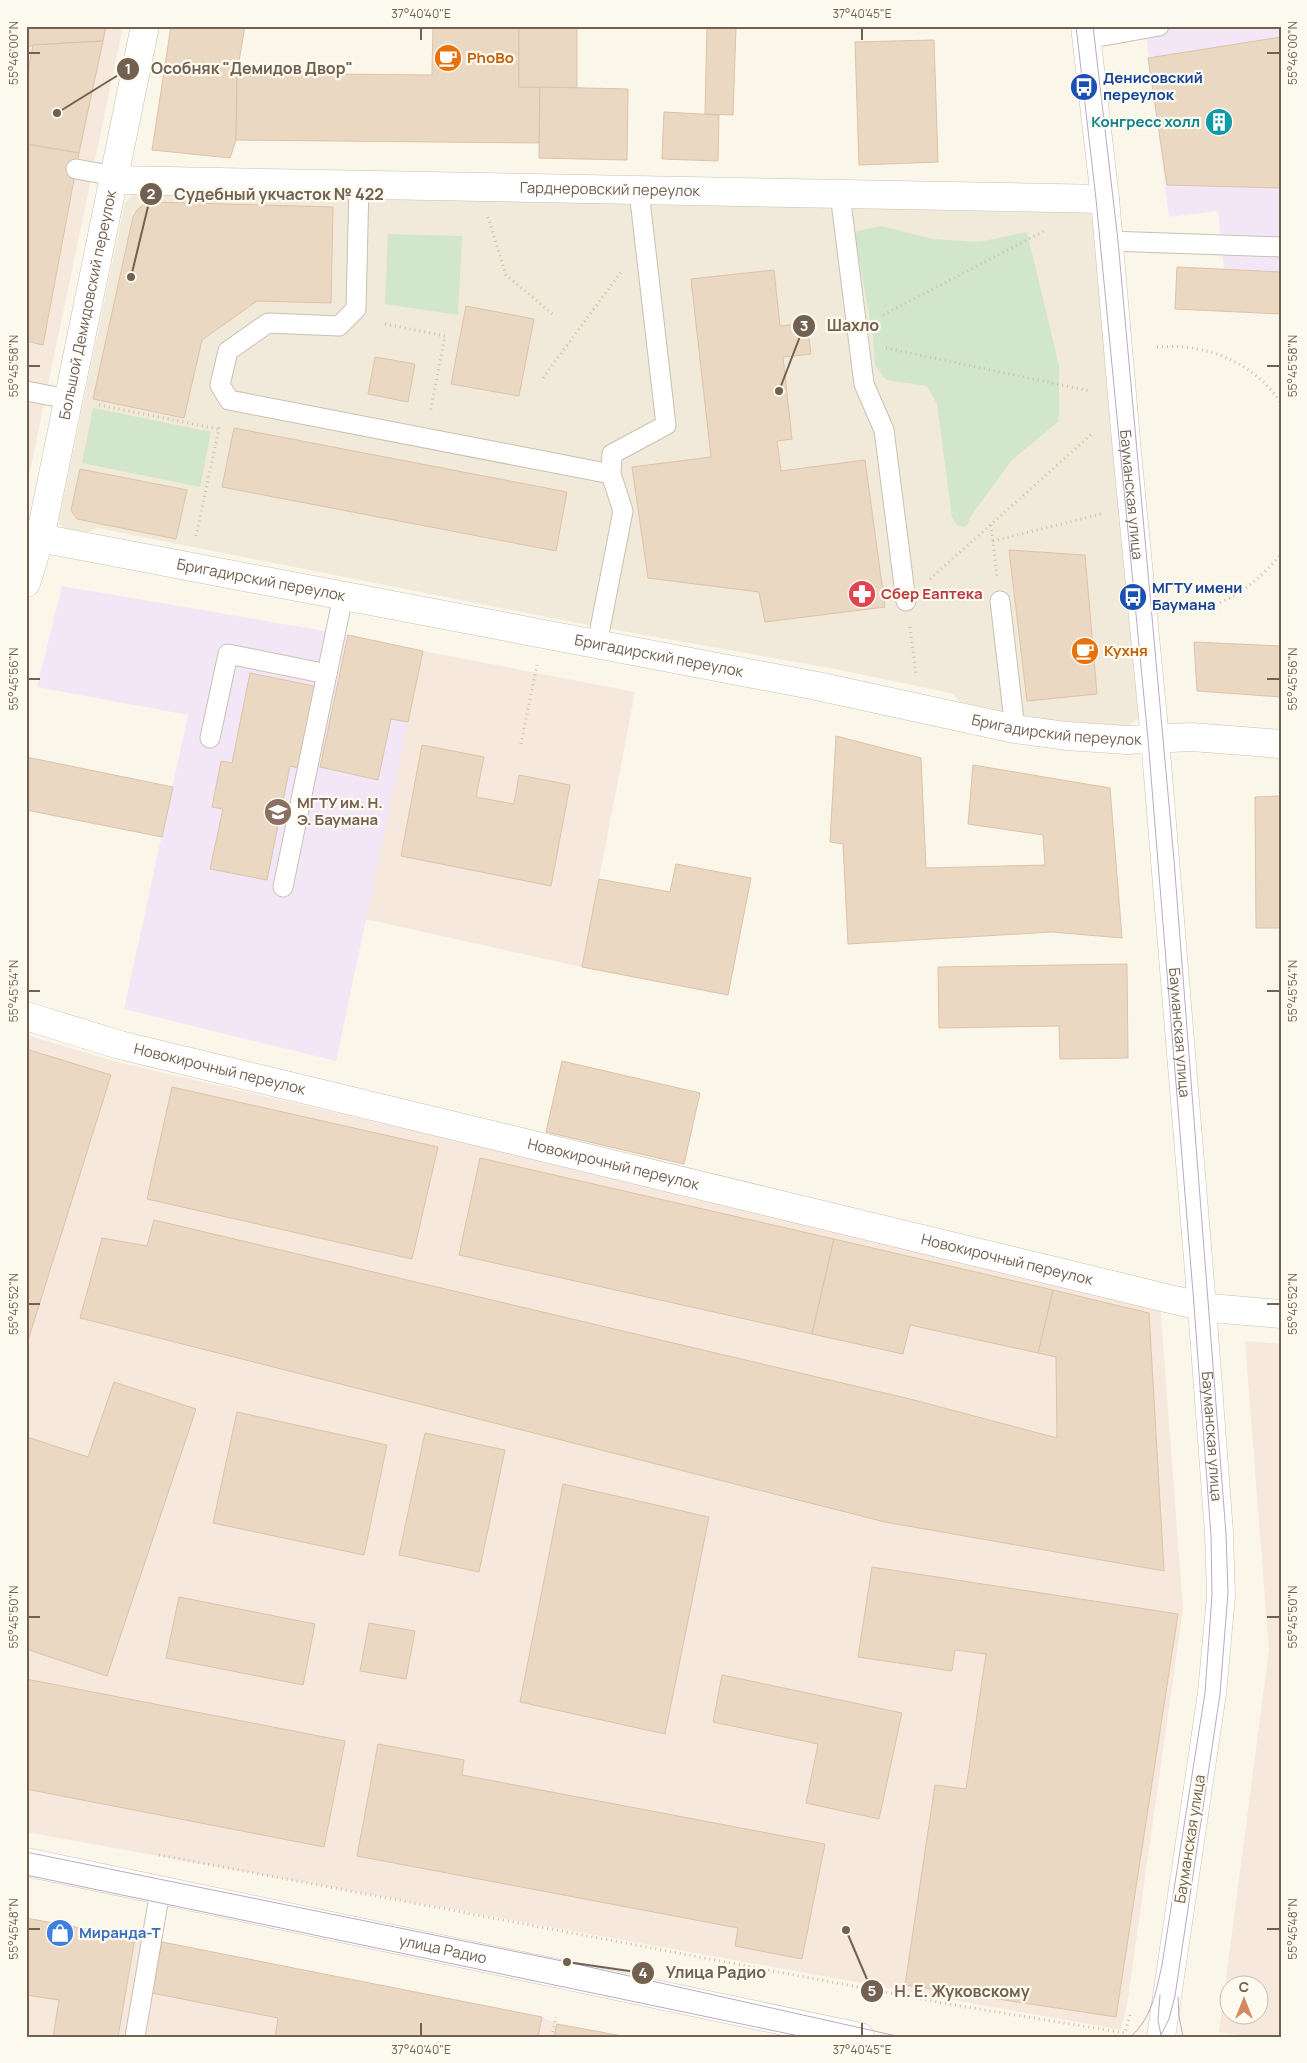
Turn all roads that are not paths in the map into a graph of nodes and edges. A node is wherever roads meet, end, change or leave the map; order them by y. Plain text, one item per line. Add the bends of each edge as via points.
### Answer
1 (145, 26) edge
2 (1159, 26) edge
3 (1086, 32) edge
4 (76, 168) dead end
5 (115, 178) junction
6 (359, 185) junction
7 (639, 191) junction
8 (840, 194) junction
9 (1105, 199) junction
10 (1109, 241) junction
11 (1281, 247) edge
12 (26, 391) edge
13 (68, 399) junction
14 (611, 474) junction
15 (40, 538) junction
16 (26, 583) edge
17 (343, 596) junction
18 (906, 601) road end
19 (1000, 601) road end
20 (597, 644) junction
21 (327, 674) junction
22 (1015, 728) junction
23 (210, 738) dead end
24 (1155, 739) junction
25 (1281, 744) edge
26 (283, 887) dead end
27 (26, 1016) edge
28 (1202, 1306) junction
29 (1281, 1314) edge
30 (26, 1862) edge
31 (160, 1891) junction
32 (135, 2037) edge
33 (860, 2037) edge
34 (1161, 2037) edge

1 - 5 street, Большой Демидовский переулок
2 - 3 lane
3 - 9 street, Бауманская улица
4 - 5 lane
5 - 6 street, Гарднеровский переулок
5 - 13 street, Большой Демидовский переулок
6 - 7 street, Гарднеровский переулок
6 - 14 lane via 356,309 338,326 268,323 228,352 220,385 229,400
7 - 8 street, Гарднеровский переулок
7 - 14 lane via 666,425 612,454
8 - 9 street, Гарднеровский переулок
8 - 18 lane via 864,384 884,430
9 - 10 street, Бауманская улица
10 - 11 lane
10 - 24 street, Бауманская улица
12 - 13 lane
13 - 15 street, Большой Демидовский переулок
14 - 20 lane via 623,511
15 - 16 street, Большой Демидовский переулок
15 - 17 street, Бригадирский переулок
17 - 20 street, Бригадирский переулок
17 - 21 lane
19 - 22 lane
20 - 22 street, Бригадирский переулок
21 - 23 lane via 228,654
21 - 26 lane
22 - 24 street, Бригадирский переулок via 1067,736
24 - 25 street, Бригадирский переулок via 1221,738
24 - 28 street, Бауманская улица
27 - 28 street, Новокирочный переулок via 130,1048
28 - 29 street, Новокирочный переулок
28 - 34 street, Бауманская улица via 1221,1596 1212,1693
30 - 31 street, улица Радио
31 - 32 lane
31 - 33 street, улица Радио

